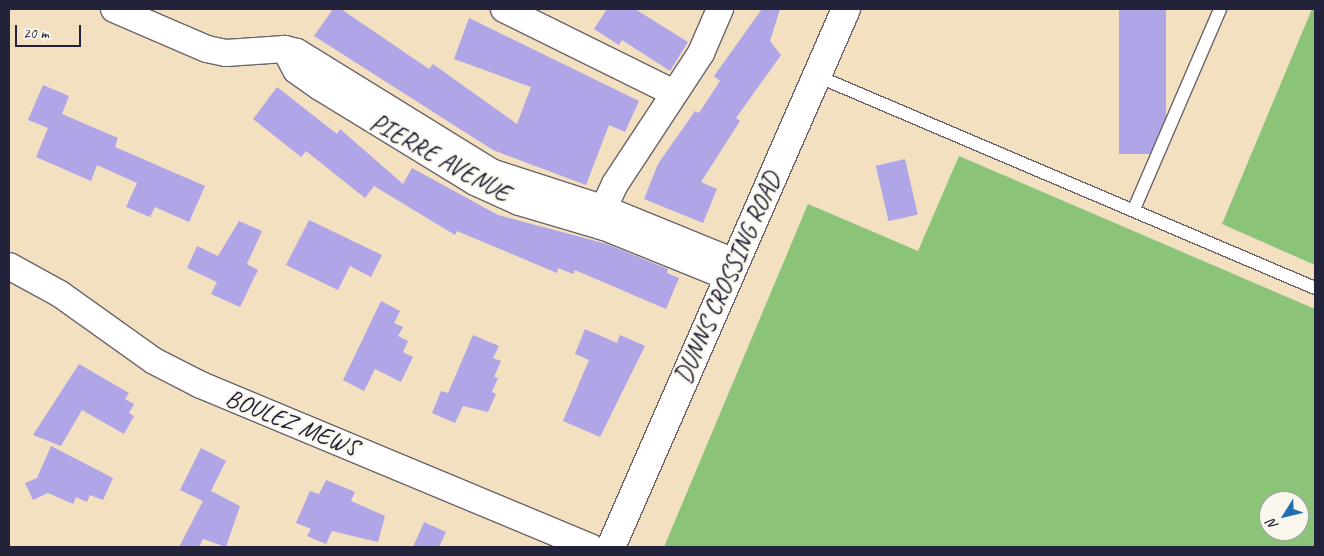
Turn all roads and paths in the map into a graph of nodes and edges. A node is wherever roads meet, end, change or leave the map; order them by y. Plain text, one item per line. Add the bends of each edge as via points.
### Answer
1 (114, 9) edge
2 (504, 9) edge
3 (720, 9) edge
4 (846, 9) edge
5 (1220, 9) edge
6 (817, 76) junction
7 (672, 92) junction
8 (1134, 209) junction
9 (599, 216) junction
10 (9, 266) edge
11 (731, 270) junction
12 (1315, 288) edge
13 (591, 547) edge
14 (611, 547) edge

1 - 9 street, PIERRE AVENUE via 216,51 285,49 297,52 491,172
2 - 7 street
3 - 7 street via 701,53
4 - 6 street, DUNNS CROSSING ROAD
5 - 8 lane
6 - 8 lane
6 - 11 street, DUNNS CROSSING ROAD
7 - 9 street
8 - 12 lane
9 - 11 street, PIERRE AVENUE
10 - 13 street, BOULEZ MEWS via 44,284 117,337 193,381
11 - 14 street, DUNNS CROSSING ROAD

